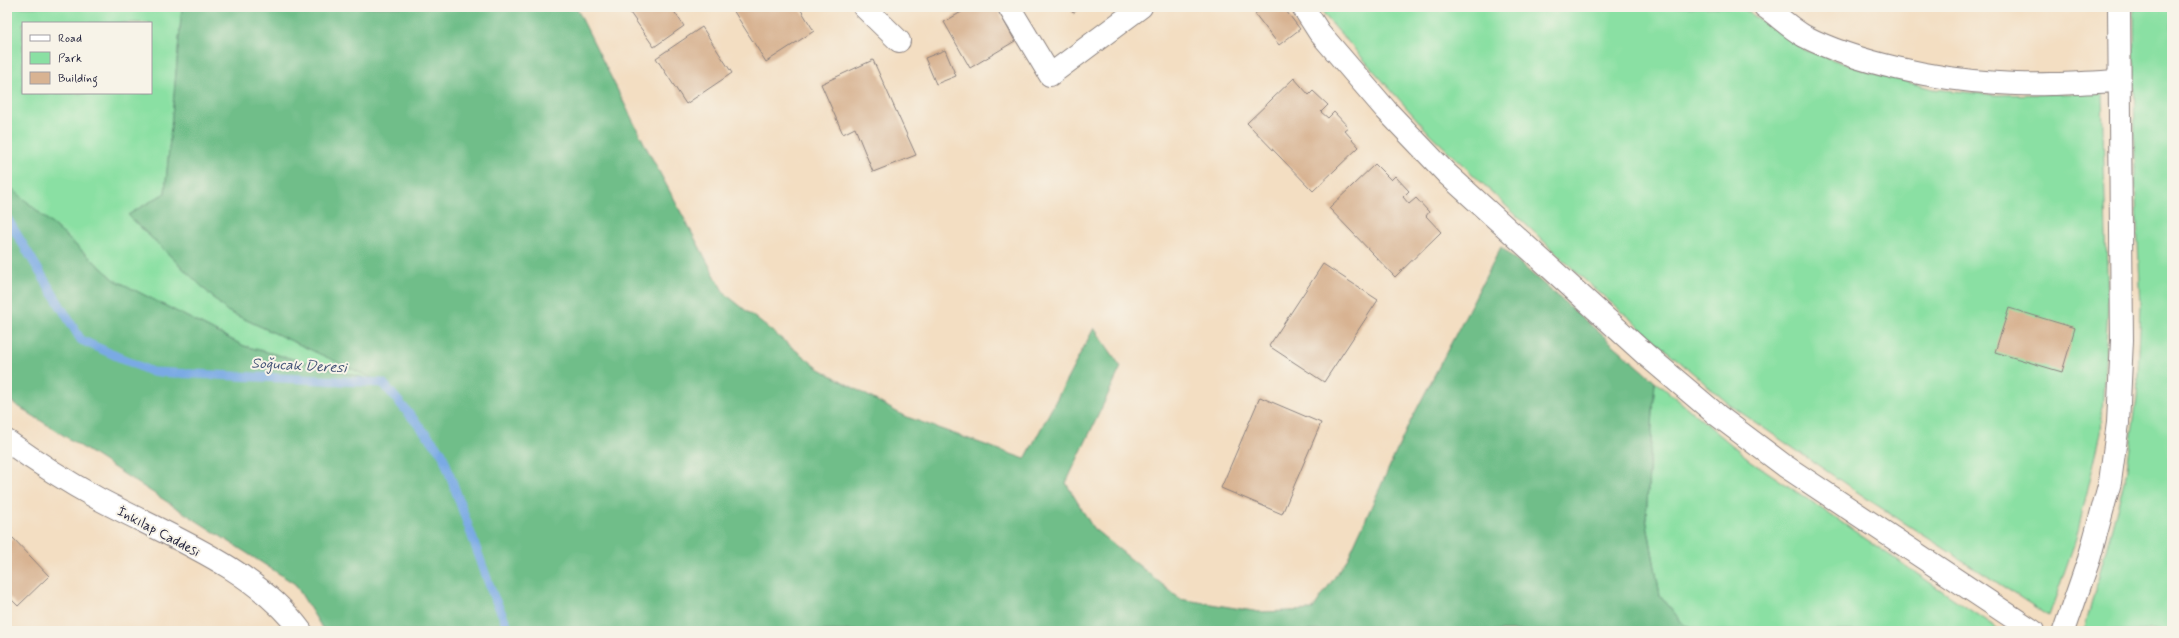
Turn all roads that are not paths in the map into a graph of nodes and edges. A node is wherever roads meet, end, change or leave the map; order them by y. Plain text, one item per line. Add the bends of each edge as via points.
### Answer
1 (864, 7) edge
2 (1009, 7) edge
3 (1141, 7) edge
4 (1303, 7) edge
5 (1765, 7) edge
6 (2119, 7) edge
7 (899, 40) dead end
8 (2119, 81) junction
9 (7, 440) edge
10 (301, 631) edge
11 (2033, 631) edge
12 (2064, 631) edge

1 - 7 street
2 - 3 street via 1050,74
4 - 11 street via 1319,32 1381,104 1447,174 1645,354 1717,415 1785,466
5 - 8 street via 1803,35 1829,47 1884,64 1935,75 1997,83
6 - 8 street
8 - 12 street via 2122,340 2118,423 2110,482 2090,559
9 - 10 street, İnkılap Caddesi via 95,497 249,579 288,614

